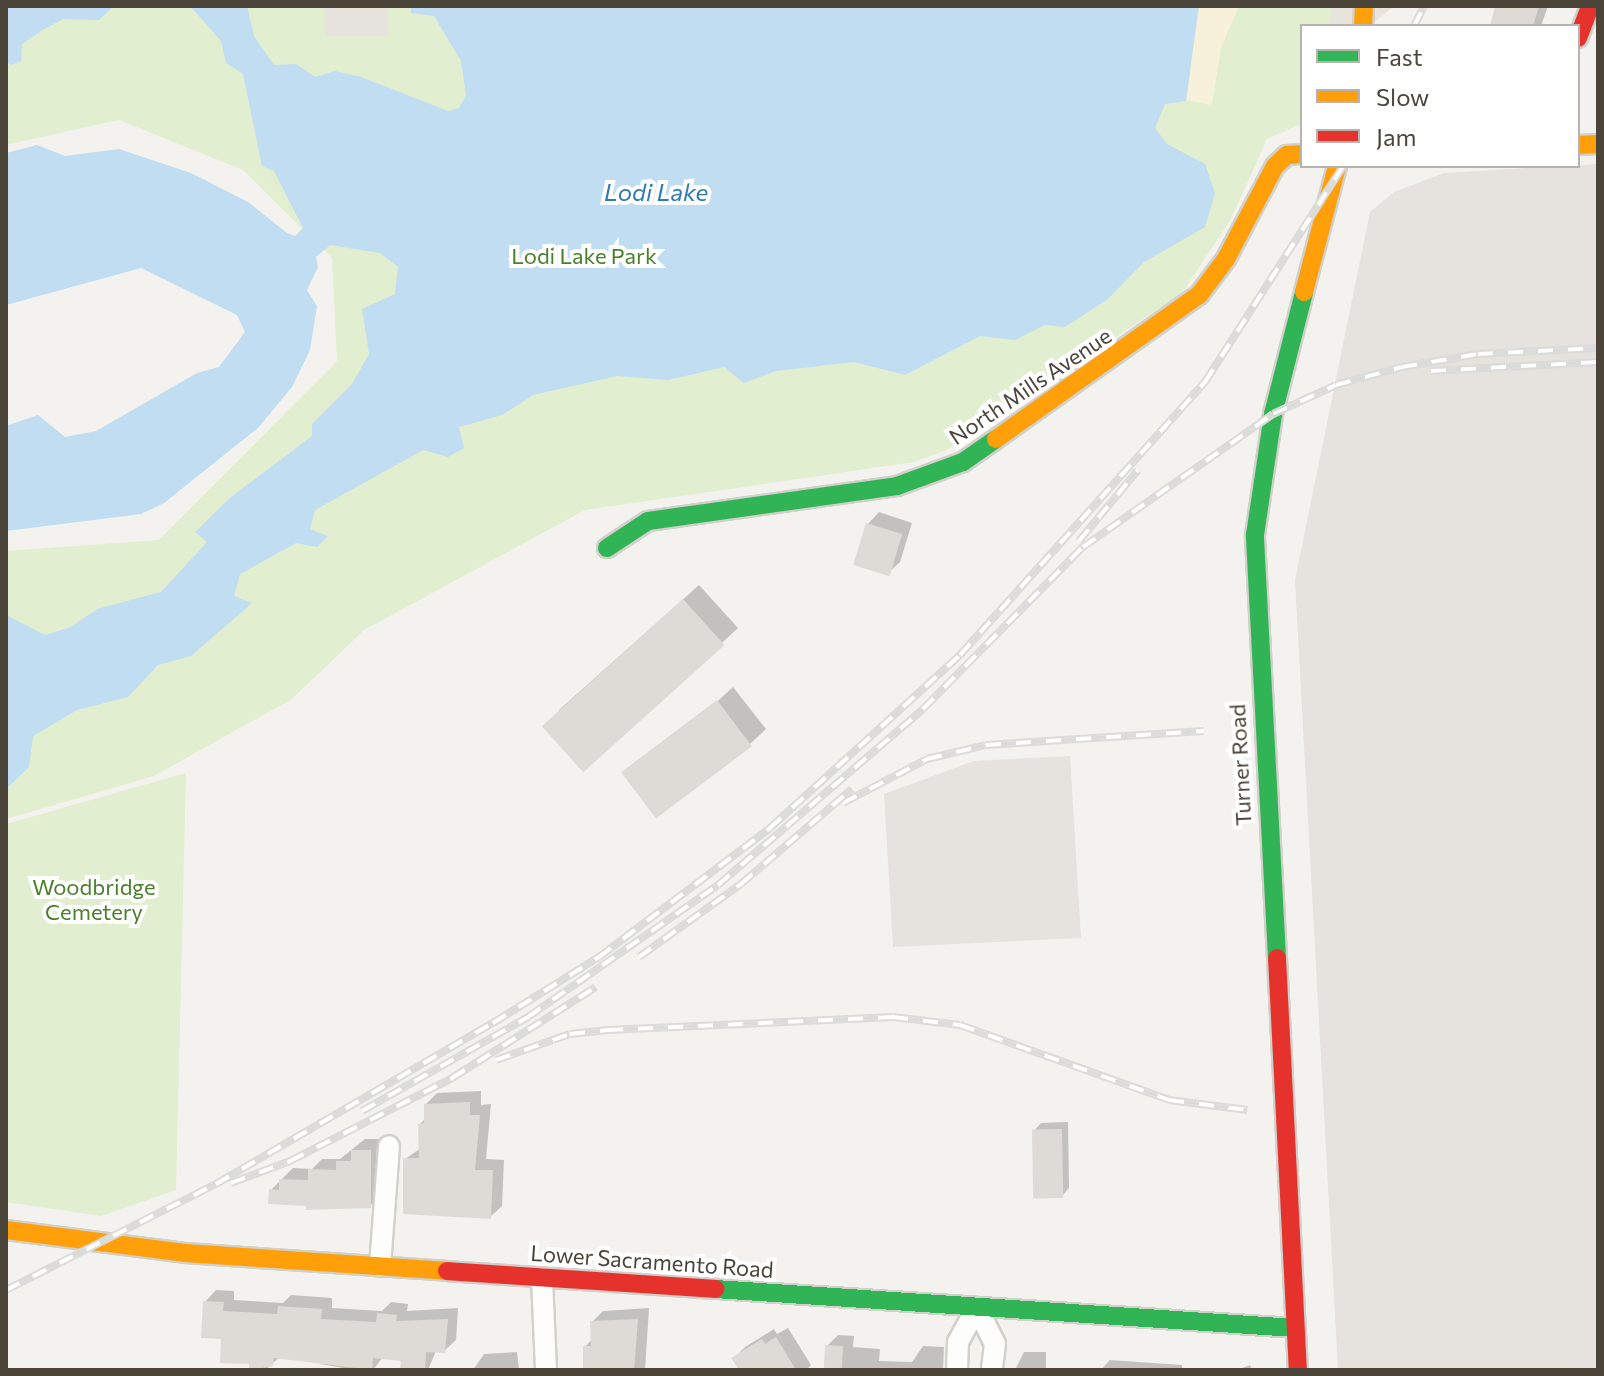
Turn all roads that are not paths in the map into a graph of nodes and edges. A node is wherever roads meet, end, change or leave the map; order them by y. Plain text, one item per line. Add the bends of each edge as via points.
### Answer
1 (1590, 6) edge
2 (1580, 33) edge
3 (1300, 154) edge
4 (1336, 168) edge
5 (607, 548) dead end
6 (389, 1146) dead end
7 (6, 1230) edge
8 (380, 1266) junction
9 (542, 1278) junction
10 (977, 1308) junction
11 (1295, 1328) junction
12 (546, 1370) edge
13 (957, 1370) edge
14 (992, 1370) edge
15 (1298, 1370) edge

1 - 2 main road
3 - 5 main road, North Mills Avenue via 1287,155 1275,166 1226,259 1199,295 963,462 897,486 662,517 634,528
4 - 11 main road, Turner Road via 1281,378 1255,535
6 - 8 street
7 - 8 main road, Lower Sacramento Road via 151,1249
8 - 9 main road, Lower Sacramento Road
9 - 10 main road, Lower Sacramento Road
9 - 12 street
10 - 11 main road, Lower Sacramento Road
10 - 13 street via 958,1342
10 - 14 street via 995,1344
11 - 15 main road, Turner Road

